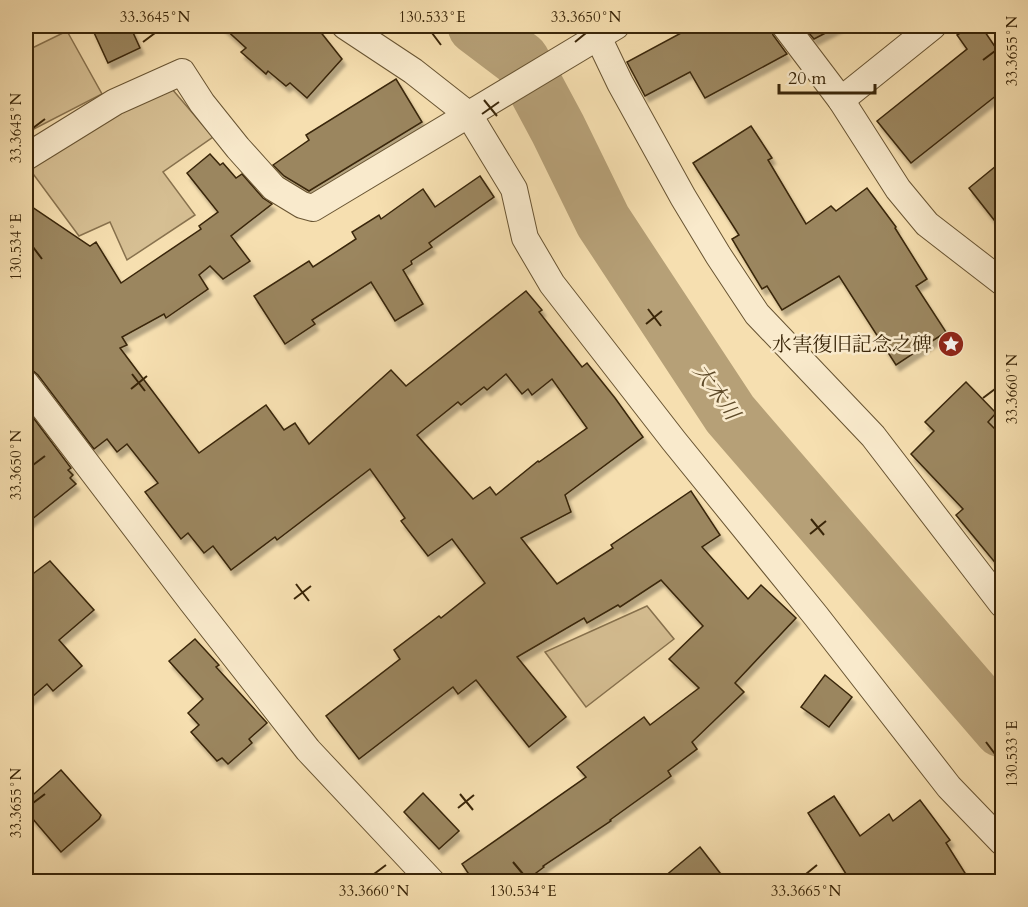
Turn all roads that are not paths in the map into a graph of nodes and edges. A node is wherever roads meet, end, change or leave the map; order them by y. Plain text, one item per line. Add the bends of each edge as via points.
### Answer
1 (345, 26) edge
2 (785, 26) edge
3 (933, 26) edge
4 (601, 29) edge
5 (841, 100) junction
6 (469, 115) junction
7 (26, 157) edge
8 (1002, 282) edge
9 (26, 384) edge
10 (1002, 604) edge
11 (1002, 842) edge
12 (432, 882) edge

1 - 6 street via 413,71
2 - 5 street
3 - 5 street
4 - 6 street
4 - 10 street via 620,83 683,197 757,314 873,436
5 - 8 street via 898,189 927,224
6 - 7 street via 313,208 274,188 202,103 182,72 116,102
6 - 11 street via 514,189 525,238 552,284 949,787
9 - 12 street via 308,750

